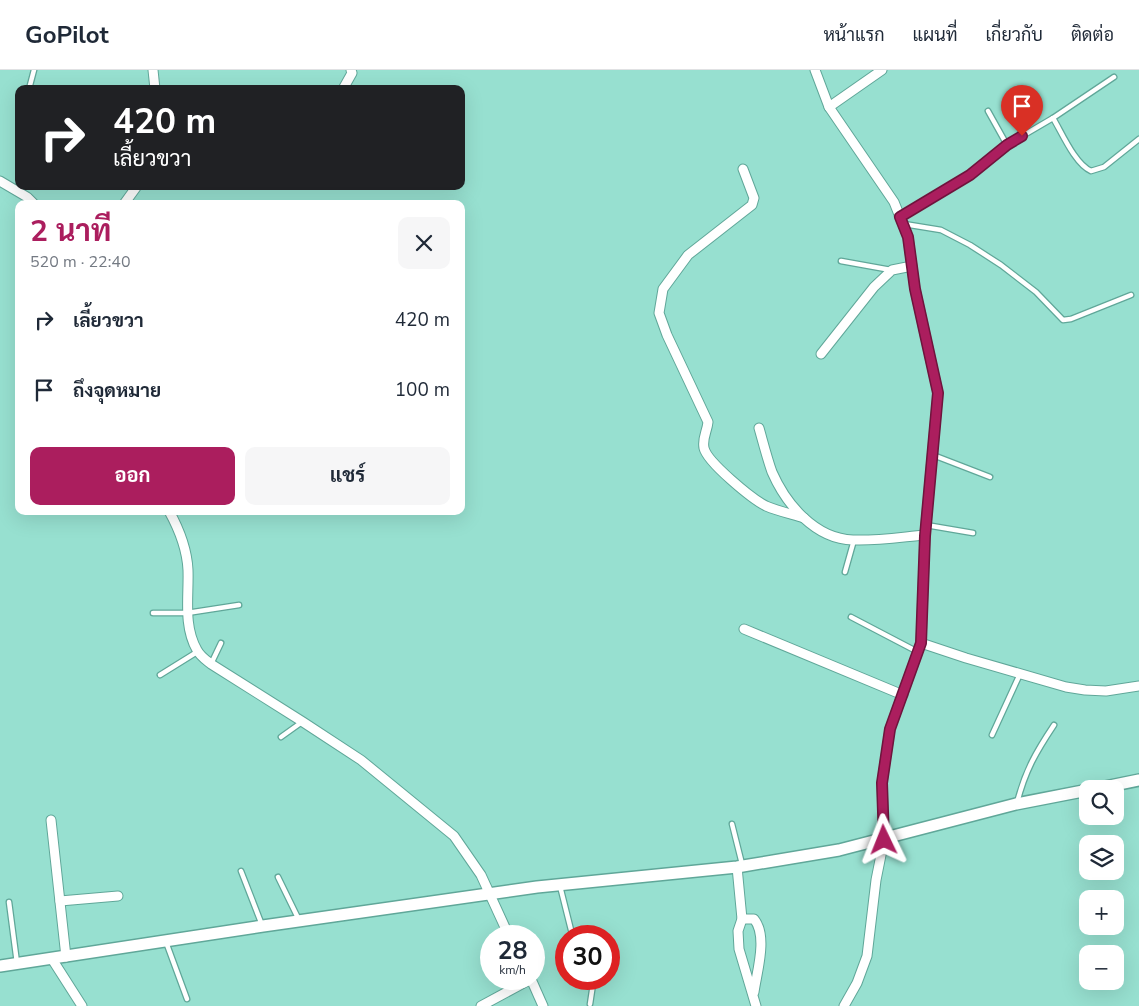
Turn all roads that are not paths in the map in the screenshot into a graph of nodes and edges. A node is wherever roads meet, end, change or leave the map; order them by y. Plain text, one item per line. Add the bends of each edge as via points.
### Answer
1 (34, 70) edge
2 (154, 70) edge
3 (351, 70) edge
4 (814, 70) edge
5 (882, 70) edge
6 (1114, 77) dead end
7 (30, 85) edge
8 (156, 85) edge
9 (345, 85) edge
10 (829, 107) junction
11 (988, 111) dead end
12 (1053, 118) junction
13 (1139, 138) edge
14 (1007, 145) junction
15 (743, 169) dead end
16 (0, 181) edge
17 (15, 188) edge
18 (20, 190) edge
19 (30, 200) edge
20 (901, 221) junction
21 (841, 261) dead end
22 (912, 266) junction
23 (892, 270) junction
24 (1131, 295) dead end
25 (821, 354) dead end
26 (759, 428) dead end
27 (933, 455) junction
28 (990, 477) dead end
29 (173, 515) edge
30 (804, 518) junction
31 (926, 525) junction
32 (973, 533) dead end
33 (925, 536) junction
34 (854, 540) junction
35 (845, 572) dead end
36 (239, 605) dead end
37 (153, 612) dead end
38 (188, 613) junction
39 (851, 617) dead end
40 (744, 629) dead end
41 (222, 643) dead end
42 (919, 647) junction
43 (197, 652) junction
44 (211, 664) junction
45 (1020, 674) junction
46 (160, 675) dead end
47 (1139, 686) edge
48 (903, 695) junction
49 (303, 722) junction
50 (1054, 725) dead end
51 (992, 735) dead end
52 (281, 737) dead end
53 (1139, 780) edge
54 (1124, 783) edge
55 (1079, 792) edge
56 (1016, 804) junction
57 (51, 820) dead end
58 (732, 824) dead end
59 (884, 840) junction
60 (740, 866) junction
61 (241, 871) dead end
62 (278, 878) dead end
63 (560, 884) junction
64 (489, 894) junction
65 (118, 896) dead end
66 (60, 901) junction
67 (9, 902) dead end
68 (742, 919) junction
69 (300, 922) junction
70 (504, 925) edge
71 (570, 925) edge
72 (263, 926) junction
73 (166, 942) junction
74 (66, 957) junction
75 (52, 959) junction
76 (17, 964) junction
77 (0, 966) edge
78 (511, 990) edge
79 (536, 990) edge
80 (592, 990) edge
81 (754, 995) junction
82 (187, 999) dead end
83 (590, 1004) dead end
84 (82, 1006) edge
85 (481, 1006) edge
86 (543, 1006) edge
87 (756, 1006) edge
88 (844, 1006) edge

1 - 7 lane
2 - 8 street
3 - 9 street
4 - 10 street
5 - 10 street
6 - 12 lane
10 - 20 street via 894,202
11 - 14 lane
12 - 13 lane via 1077,158 1091,172 1104,168
12 - 14 lane
14 - 20 lane via 970,175
15 - 30 street via 754,198 752,205 688,254 663,289 659,313 708,422 703,437 704,450 715,465 747,493 765,505
16 - 17 street
18 - 19 street
20 - 22 street via 908,237
20 - 24 lane via 941,230 970,245 1036,292 1063,320
21 - 23 lane
22 - 23 street
22 - 27 street via 938,393
23 - 25 street via 874,286
26 - 30 street via 772,472
27 - 28 lane
27 - 31 street
29 - 38 street via 188,568
30 - 34 street via 834,536
31 - 32 lane
31 - 33 street
33 - 34 street
33 - 42 street
34 - 35 lane
36 - 38 lane
37 - 38 lane
38 - 43 street
39 - 42 lane
40 - 48 street
41 - 44 lane
42 - 45 street
42 - 48 street
43 - 44 street
43 - 46 lane
44 - 49 street
45 - 47 street via 1085,690 1106,691
45 - 51 lane
48 - 59 street via 890,729 882,783
49 - 52 lane
49 - 64 street via 361,760 454,836 481,875
50 - 56 lane via 1032,759
53 - 54 street
55 - 56 street
56 - 59 street
57 - 66 street
58 - 60 lane
59 - 60 street
59 - 88 street via 867,956
60 - 63 street
60 - 68 street
61 - 72 lane
62 - 69 lane
63 - 64 street
63 - 71 lane
64 - 69 street
64 - 70 street
65 - 66 street
66 - 74 street
67 - 76 lane
68 - 81 street via 738,931 739,949
68 - 81 street via 754,918 761,935
69 - 72 street
72 - 73 street
73 - 74 street
73 - 82 lane
74 - 75 street
75 - 76 street
75 - 84 street
76 - 77 street
78 - 85 street
79 - 86 street
80 - 83 lane
81 - 87 street

